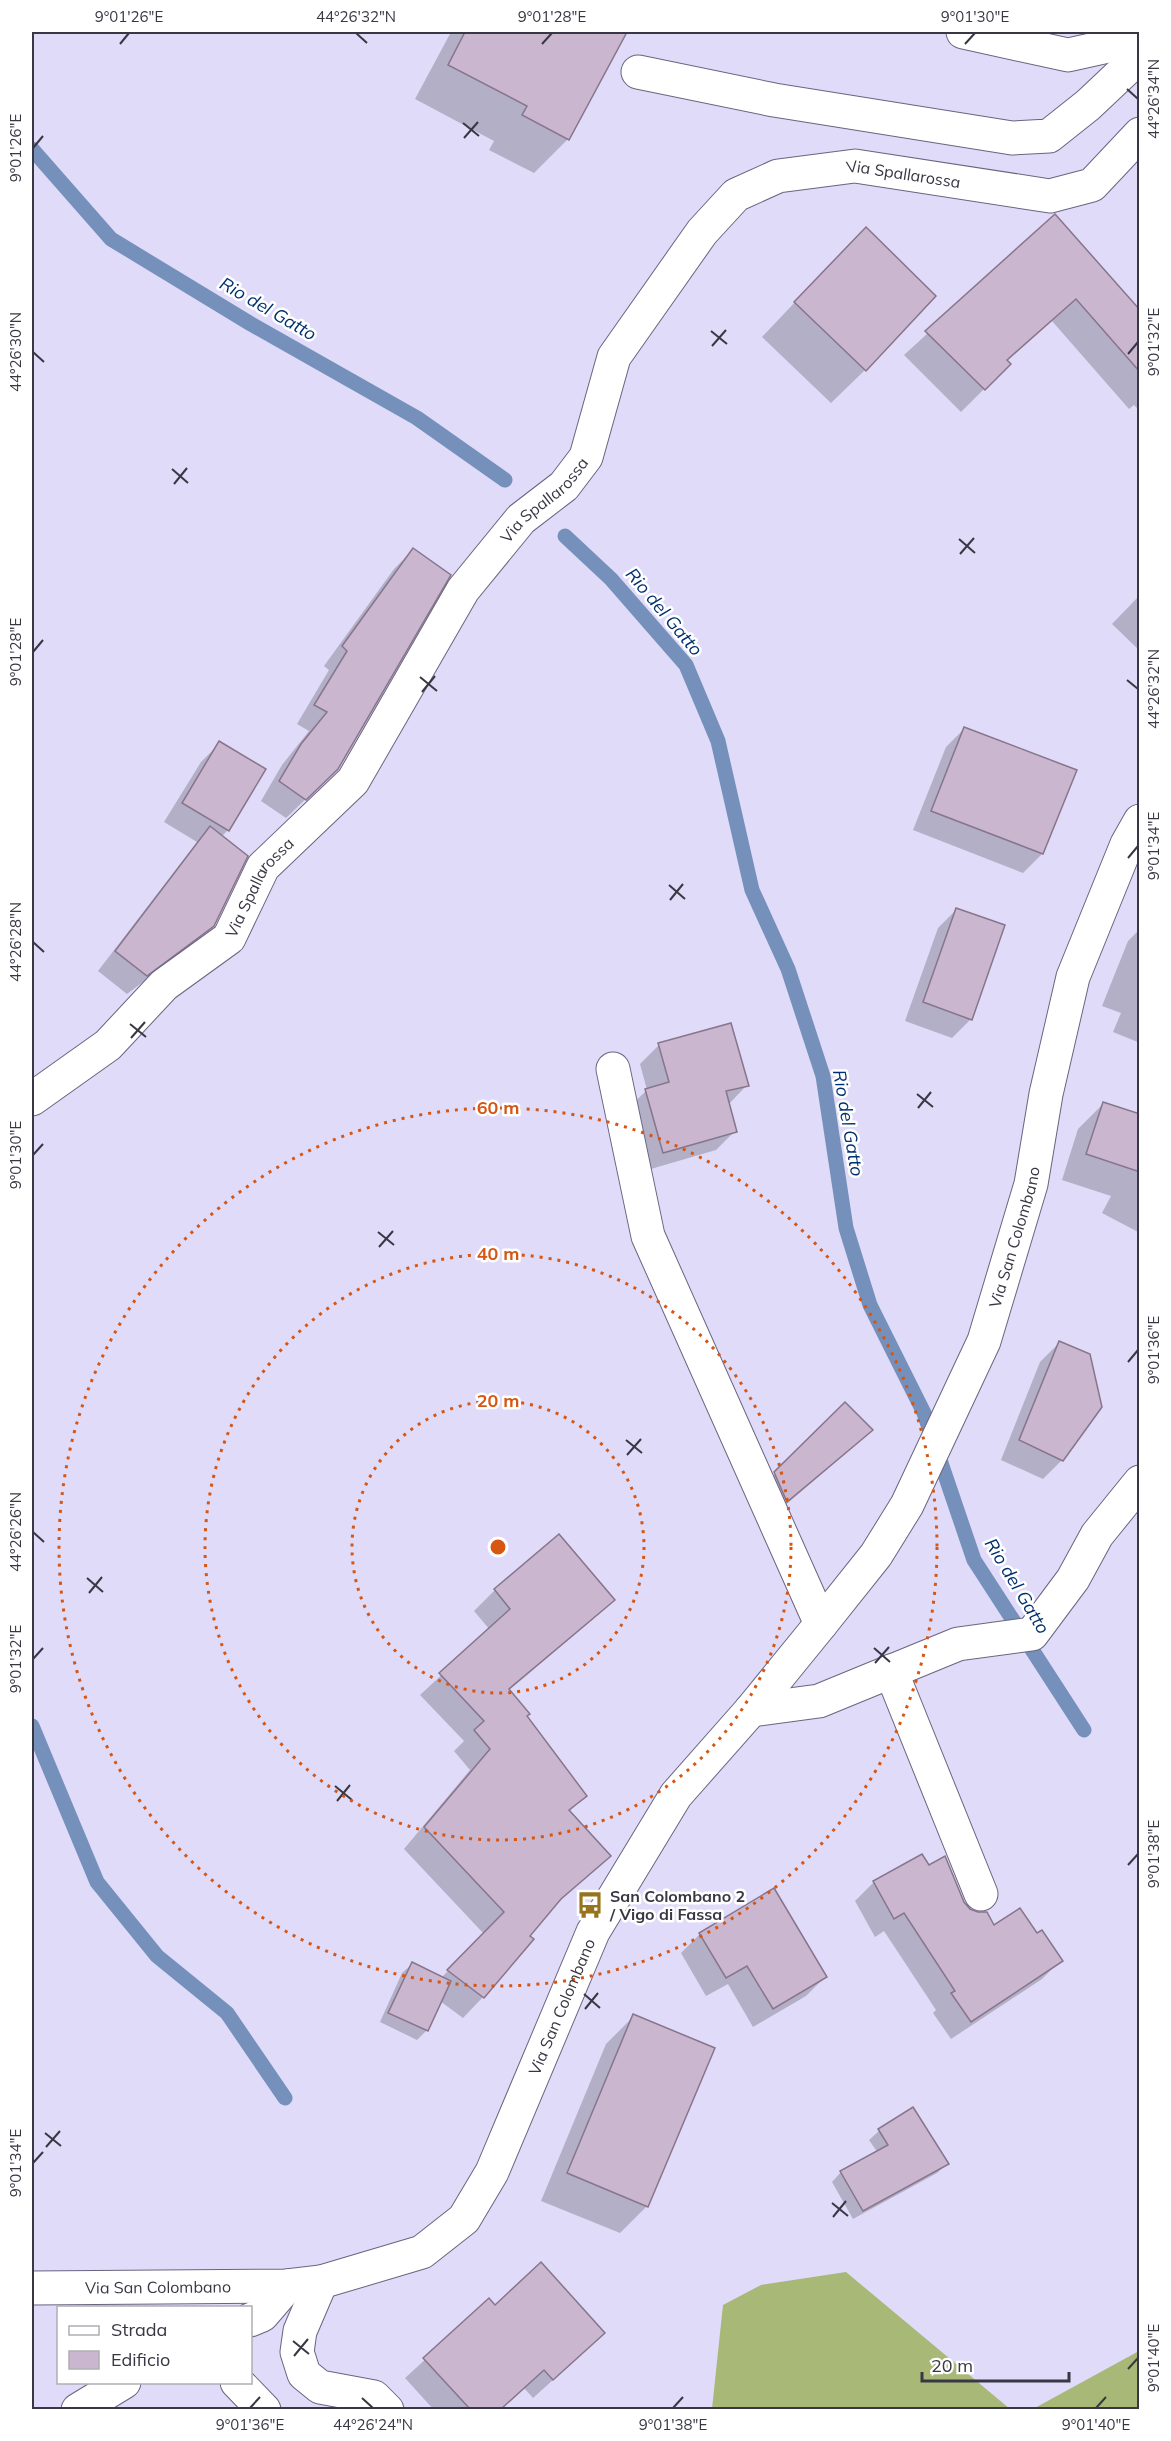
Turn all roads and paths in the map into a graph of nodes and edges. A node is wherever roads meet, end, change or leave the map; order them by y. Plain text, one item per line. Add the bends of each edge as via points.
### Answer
1 (963, 32) edge
2 (1140, 39) edge
3 (1140, 56) edge
4 (638, 72) dead end
5 (1140, 134) edge
6 (1140, 821) edge
7 (613, 1069) dead end
8 (32, 1099) edge
9 (1140, 1482) edge
10 (821, 1624) junction
11 (891, 1671) junction
12 (751, 1710) junction
13 (981, 1894) dead end
14 (321, 2282) junction
15 (287, 2286) junction
16 (32, 2288) edge
17 (252, 2319) edge
18 (121, 2384) edge
19 (239, 2384) edge
20 (78, 2409) edge
21 (264, 2409) edge
22 (387, 2409) edge

1 - 2 street via 1068,55
3 - 4 street via 1048,136 1012,138 774,100
5 - 8 street, Via Spallarossa via 1092,185 1050,196 855,166 778,176 736,195 702,232 614,357 586,457 564,486 521,519 464,590 353,781 263,867 229,938 164,985 108,1046
6 - 10 street, Via San Colombano via 1073,977 1048,1084 1031,1184 984,1341 907,1505 876,1555
7 - 10 street via 648,1236
9 - 11 street via 1097,1534 1072,1579 1032,1634 958,1644
10 - 12 street, Via San Colombano
11 - 12 street via 819,1701
11 - 13 street
12 - 14 street, Via San Colombano via 676,1795 593,1932 492,2172 464,2219 422,2252
14 - 15 street, Via San Colombano
14 - 22 street via 300,2331 297,2352 304,2374 320,2387 374,2397
15 - 16 street, Via San Colombano
15 - 17 street via 262,2315
18 - 20 street
19 - 21 street

